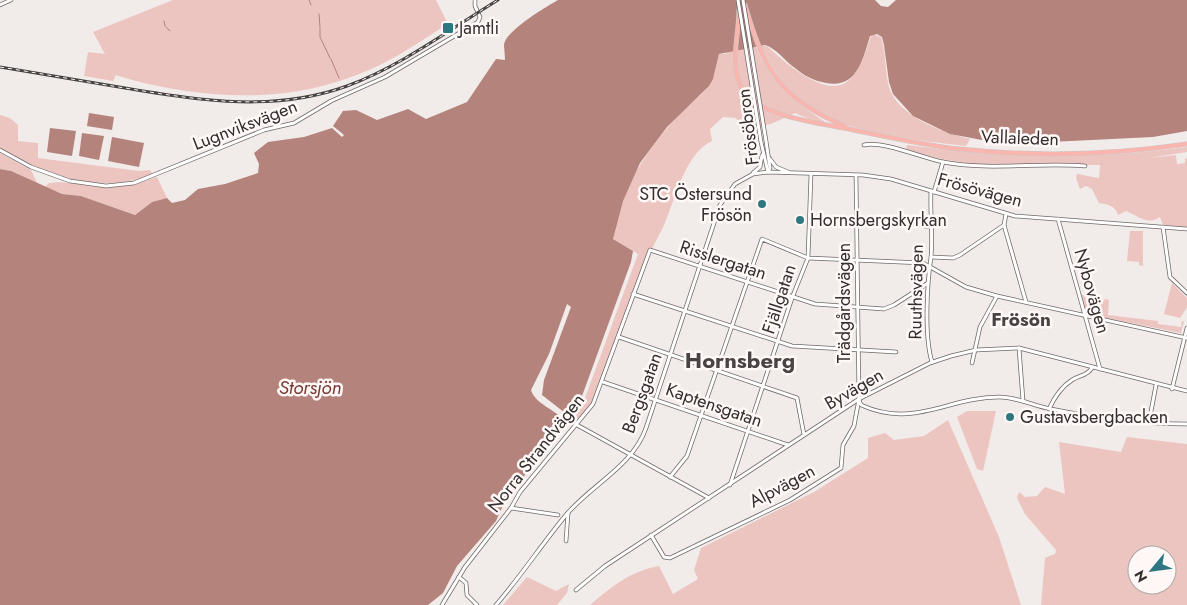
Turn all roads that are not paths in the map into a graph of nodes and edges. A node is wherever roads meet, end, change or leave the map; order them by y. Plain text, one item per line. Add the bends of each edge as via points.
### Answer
1 (11, 0) edge
2 (475, 0) edge
3 (738, 0) edge
4 (743, 0) edge
5 (0, 5) edge
6 (770, 70) joint
7 (746, 95) joint
8 (854, 130) junction
9 (1187, 144) edge
10 (864, 145) dead end
11 (0, 150) edge
12 (762, 151) junction
13 (768, 156) junction
14 (943, 162) junction
15 (1085, 166) dead end
16 (768, 172) junction
17 (791, 173) junction
18 (753, 174) junction
19 (811, 174) junction
20 (856, 176) junction
21 (933, 191) junction
22 (1006, 214) junction
23 (857, 219) junction
24 (1058, 219) junction
25 (1004, 225) junction
26 (930, 227) junction
27 (1163, 228) junction
28 (1187, 229) edge
29 (650, 250) joint
30 (931, 257) junction
31 (808, 258) junction
32 (858, 259) junction
33 (929, 265) junction
34 (700, 266) junction
35 (746, 282) junction
36 (928, 283) junction
37 (1187, 293) edge
38 (633, 294) junction
39 (997, 296) junction
40 (792, 298) junction
41 (1026, 302) junction
42 (858, 307) junction
43 (686, 311) junction
44 (1085, 316) junction
45 (731, 326) junction
46 (1187, 328) edge
47 (619, 337) junction
48 (1186, 338) edge
49 (779, 342) junction
50 (1019, 348) junction
51 (858, 350) junction
52 (976, 350) junction
53 (896, 352) dead end
54 (671, 355) junction
55 (932, 362) junction
56 (972, 363) dead end
57 (1092, 368) junction
58 (1100, 369) junction
59 (718, 371) junction
60 (602, 382) junction
61 (1156, 384) junction
62 (764, 386) junction
63 (1172, 389) junction
64 (1187, 391) edge
65 (859, 399) junction
66 (656, 400) junction
67 (1023, 401) junction
68 (1048, 409) junction
69 (702, 415) junction
70 (1149, 422) junction
71 (1187, 424) edge
72 (577, 425) junction
73 (749, 430) junction
74 (804, 435) junction
75 (788, 445) junction
76 (630, 455) junction
77 (670, 477) junction
78 (729, 486) junction
79 (708, 498) junction
80 (511, 508) junction
81 (568, 513) junction
82 (558, 515) dead end
83 (651, 535) junction
84 (566, 541) dead end
85 (459, 577) junction
86 (576, 590) dead end
87 (442, 605) edge
88 (477, 605) edge
89 (496, 605) edge

1 - 5 street
2 - 11 street, Lugnviksvägen via 480,17 478,22 385,76 299,120 264,130 134,184 106,186 70,181 31,167
3 - 7 main road, Frösöbron, bridge via 736,78
3 - 12 street, Frösöbron, bridge
4 - 6 main road, Frösöbron, bridge
4 - 13 street, Frösöbron, bridge
6 - 8 main road, Vallaleden via 798,103
7 - 8 main road, Vallaleden via 757,105 772,111
8 - 9 main road, Vallaleden via 960,149 1051,155 1146,150
10 - 14 street via 895,149
12 - 16 street, Frösöbron
12 - 18 street via 761,164
13 - 16 street, Frösöbron
13 - 17 street via 776,167
14 - 15 street via 991,166
14 - 21 street, Ruuthsvägen
16 - 17 street, Frösövägen
16 - 18 street, Bergsgatan
17 - 19 street, Frösövägen
18 - 34 street, Bergsgatan via 735,184 722,201
19 - 20 street, Frösövägen
19 - 31 street, Fjällgatan
20 - 21 street, Frösövägen via 882,177
20 - 23 street, Trädgårdsvägen
21 - 22 street, Frösövägen
21 - 26 street, Ruuthsvägen
22 - 24 street, Frösövägen
22 - 25 street
23 - 26 street via 885,219
23 - 32 street, Trädgårdsvägen
24 - 27 street, Frösövägen
24 - 44 street, Nybovägen
25 - 30 street via 960,256
25 - 41 street
26 - 30 street, Ruuthsvägen
27 - 28 street, Frösövägen
27 - 37 street via 1170,277
29 - 34 street, Risslergatan
29 - 38 street, Norra Strandvägen
30 - 33 street, Ruuthsvägen
31 - 32 street
31 - 35 street via 762,240
31 - 40 street, Fjällgatan
32 - 33 street
32 - 42 street, Trädgårdsvägen
33 - 36 street, Ruuthsvägen
33 - 39 street via 966,287
34 - 35 street, Risslergatan
34 - 43 street, Bergsgatan
35 - 40 street, Risslergatan
35 - 45 street
36 - 42 street, Risslergatan via 884,309
36 - 55 street, Ruuthsvägen
38 - 43 street
38 - 47 street, Norra Strandvägen
39 - 41 street
39 - 52 street via 980,327
40 - 42 street, Risslergatan via 815,304
40 - 49 street, Fjällgatan
41 - 44 street
42 - 51 street, Trädgårdsvägen
43 - 45 street
43 - 54 street, Bergsgatan
44 - 48 street
44 - 58 street, Nybovägen
45 - 49 street
45 - 59 street
46 - 48 street
47 - 54 street
47 - 60 street, Norra Strandvägen
48 - 63 street
49 - 51 street via 792,346
49 - 62 street, Fjällgatan
50 - 52 street, Byvägen
50 - 57 street, Byvägen
50 - 67 street
51 - 53 street
51 - 65 street, Trädgårdsvägen
52 - 55 street, Byvägen
52 - 56 street
54 - 59 street
54 - 66 street, Bergsgatan
55 - 65 street, Byvägen
57 - 58 street, Byvägen
57 - 68 street via 1088,374 1069,382
58 - 61 street, Byvägen
59 - 62 street
59 - 69 street
60 - 66 street, Kaptensgatan
60 - 72 street, Norra Strandvägen via 594,404
61 - 63 street, Byvägen
61 - 70 street
62 - 73 street, Fjällgatan
62 - 74 street via 797,398
63 - 64 street, Byvägen
65 - 67 street via 862,406 906,416 980,399 1000,397
65 - 74 street, Byvägen
65 - 83 street, Alpvägen via 854,426 843,445 842,466 838,472 790,500 670,558 664,557
66 - 69 street, Kaptensgatan
66 - 76 street, Bergsgatan via 644,432
67 - 68 street
68 - 70 street
69 - 73 street, Kaptensgatan
69 - 77 street via 687,456
70 - 71 street
72 - 76 street
72 - 80 street, Norra Strandvägen via 520,492
73 - 75 street, Kaptensgatan
73 - 78 street, Fjällgatan
74 - 75 street, Byvägen
75 - 78 street, Byvägen
76 - 77 street
76 - 81 street, Bergsgatan
77 - 79 street
78 - 79 street, Byvägen
79 - 83 street, Byvägen
80 - 82 street
80 - 85 street, Norra Strandvägen
81 - 84 street
81 - 89 street, Bergsgatan
83 - 86 street, Byvägen
85 - 87 street, Norra Strandvägen
85 - 88 street via 466,583 467,595

